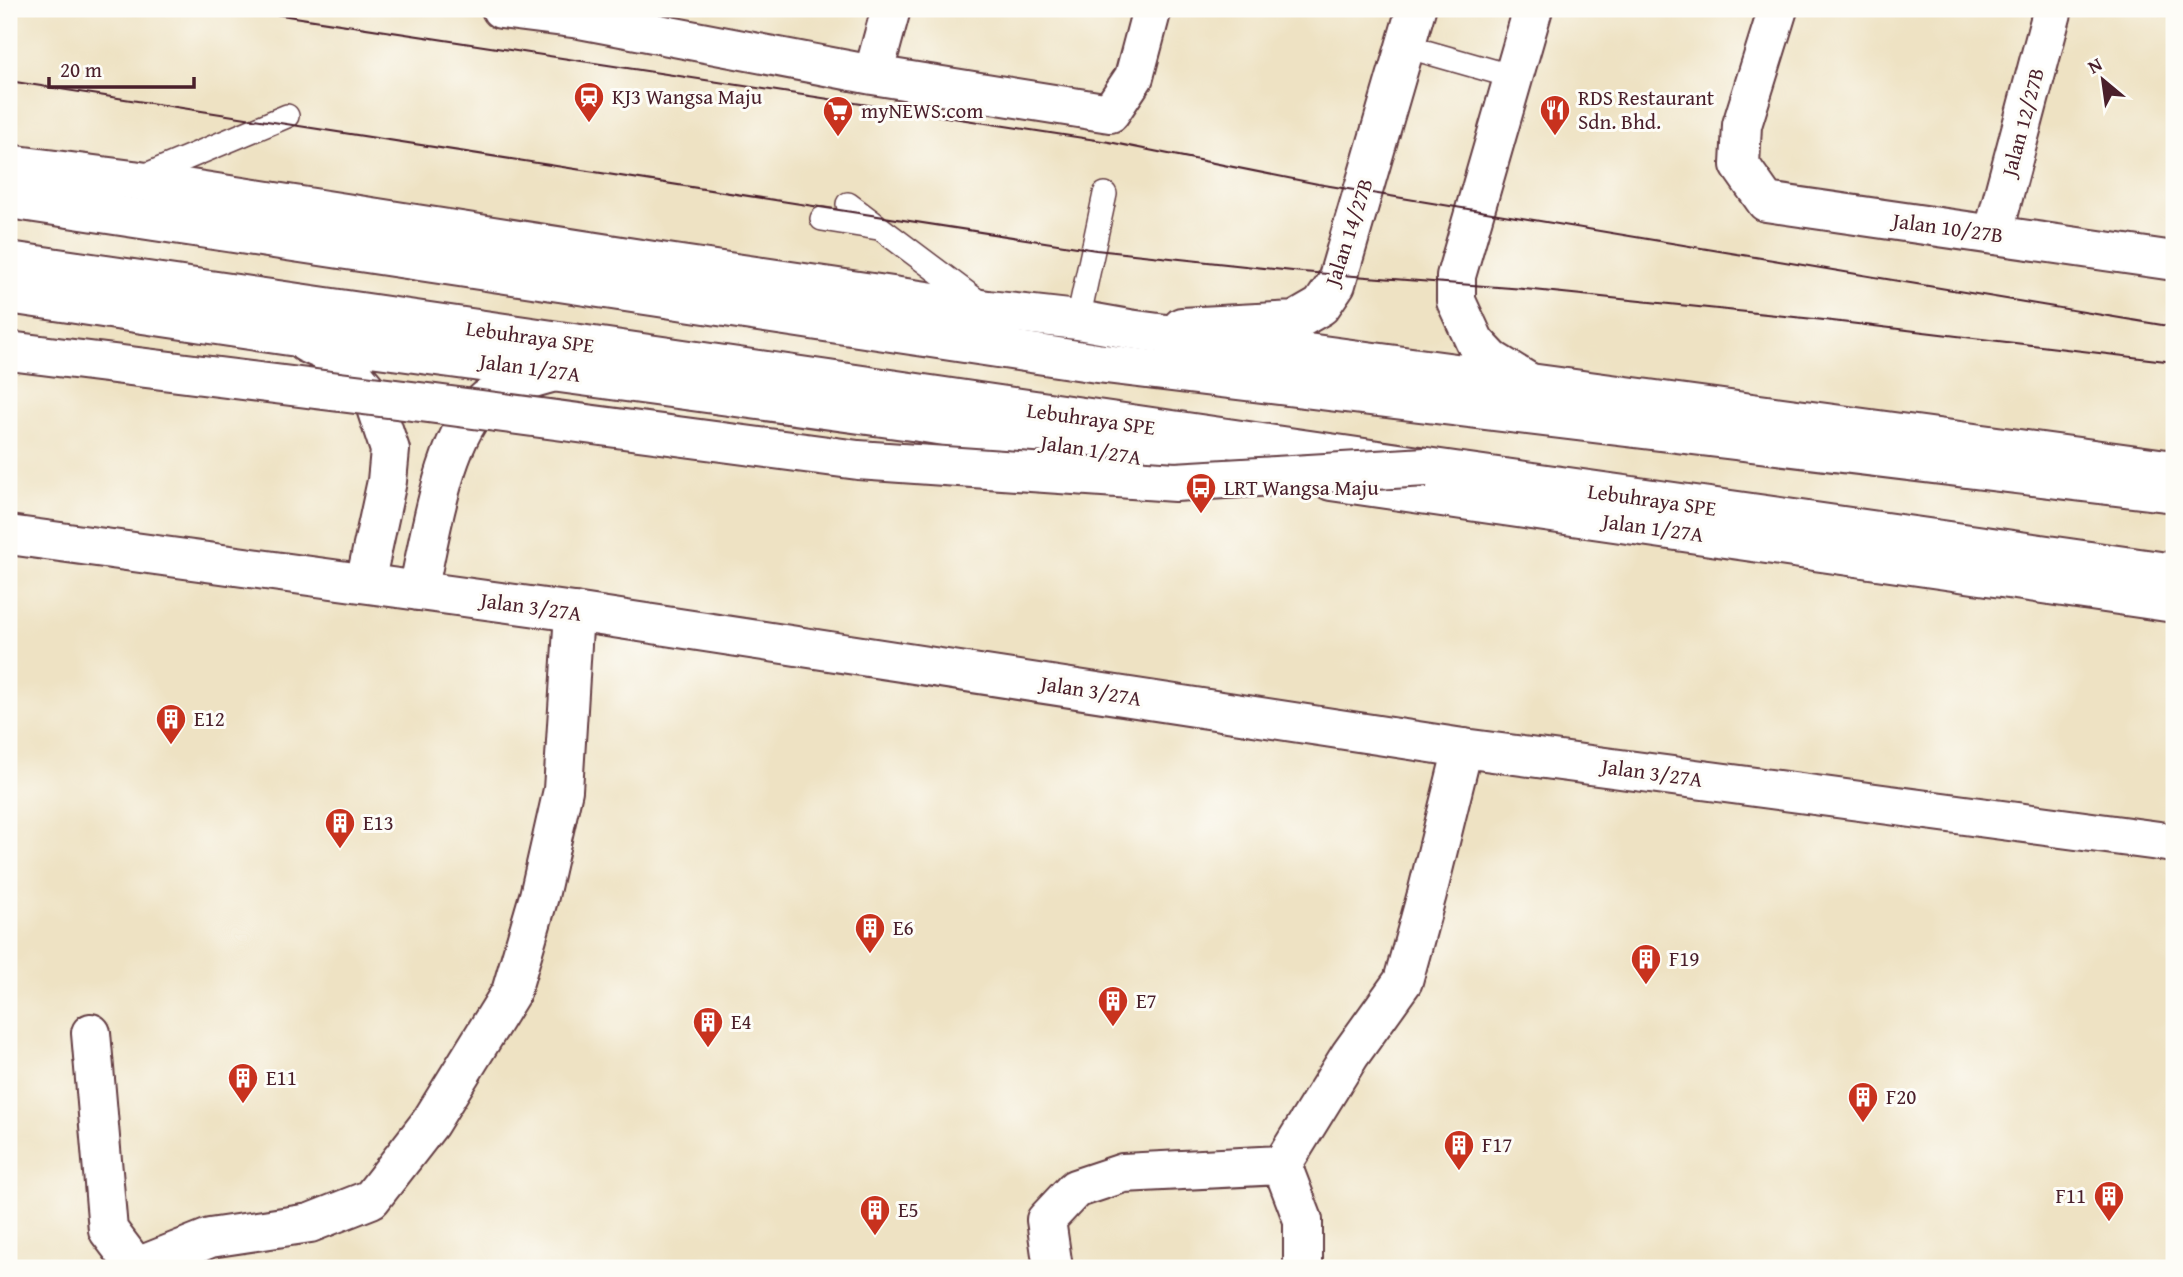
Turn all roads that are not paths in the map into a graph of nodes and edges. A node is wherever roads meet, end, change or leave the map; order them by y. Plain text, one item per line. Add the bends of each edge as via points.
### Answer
1 (501, 9) edge
2 (891, 9) edge
3 (1152, 9) edge
4 (1416, 9) edge
5 (1533, 9) edge
6 (1778, 9) edge
7 (2053, 9) edge
8 (581, 14) edge
9 (1405, 46) junction
10 (873, 75) junction
11 (1514, 77) junction
12 (285, 126) dead end
13 (9, 164) edge
14 (133, 180) junction
15 (1105, 194) dead end
16 (9, 199) edge
17 (848, 204) dead end
18 (822, 219) dead end
19 (881, 228) junction
20 (1993, 235) junction
21 (9, 261) edge
22 (2174, 261) edge
23 (9, 294) edge
24 (988, 310) junction
25 (1078, 320) junction
26 (1129, 329) junction
27 (290, 336) junction
28 (9, 351) edge
29 (557, 372) junction
30 (1534, 385) junction
31 (1426, 467) junction
32 (2174, 470) edge
33 (2174, 493) edge
34 (9, 534) edge
35 (2174, 573) edge
36 (365, 583) junction
37 (418, 591) junction
38 (2174, 603) edge
39 (573, 612) junction
40 (1463, 748) junction
41 (2174, 843) edge
42 (91, 1033) dead end
43 (1282, 1165) junction
44 (136, 1268) edge
45 (1053, 1268) edge
46 (1303, 1268) edge

1 - 8 main road
2 - 10 main road
3 - 10 main road via 1134,77 1110,113
4 - 9 main road, Jalan 14/27B
5 - 11 main road
6 - 20 main road, Jalan 10/27B via 1742,125 1740,165 1766,202
7 - 20 main road, Jalan 12/27B
8 - 10 main road
9 - 11 lane
9 - 26 main road, Jalan 14/27B via 1336,284 1321,306 1295,321
11 - 30 main road via 1457,276 1456,301 1475,342 1492,360
12 - 14 lane via 250,131
13 - 14 main road
14 - 24 main road
15 - 25 lane
16 - 33 main road via 1097,363
17 - 19 lane
18 - 19 lane
19 - 24 lane
20 - 22 main road, Jalan 10/27B
21 - 31 main road, Lebuhraya SPE, bridge
23 - 27 main road, Jalan 1/27A
24 - 25 main road
25 - 26 main road
26 - 30 main road
27 - 29 main road, Jalan 1/27A
27 - 36 main road via 324,351 349,369 372,396 383,426 390,450 387,481
28 - 31 main road, bridge via 858,460 1175,482
29 - 37 main road via 518,382 486,400 463,426 442,486
29 - 38 main road, Jalan 1/27A via 919,422 1201,468 1264,472
30 - 32 main road
31 - 35 main road, Lebuhraya SPE
34 - 36 main road, Jalan 3/27A
36 - 37 main road, Jalan 3/27A
37 - 39 main road, Jalan 3/27A
39 - 40 main road, Jalan 3/27A
39 - 44 main road via 563,790 539,896 511,992 430,1123 371,1199 310,1223 210,1238
40 - 41 main road, Jalan 3/27A
40 - 43 main road via 1403,981 1350,1055
42 - 44 main road via 108,1230
43 - 45 main road via 1123,1173 1075,1189 1046,1220
43 - 46 main road via 1303,1220

